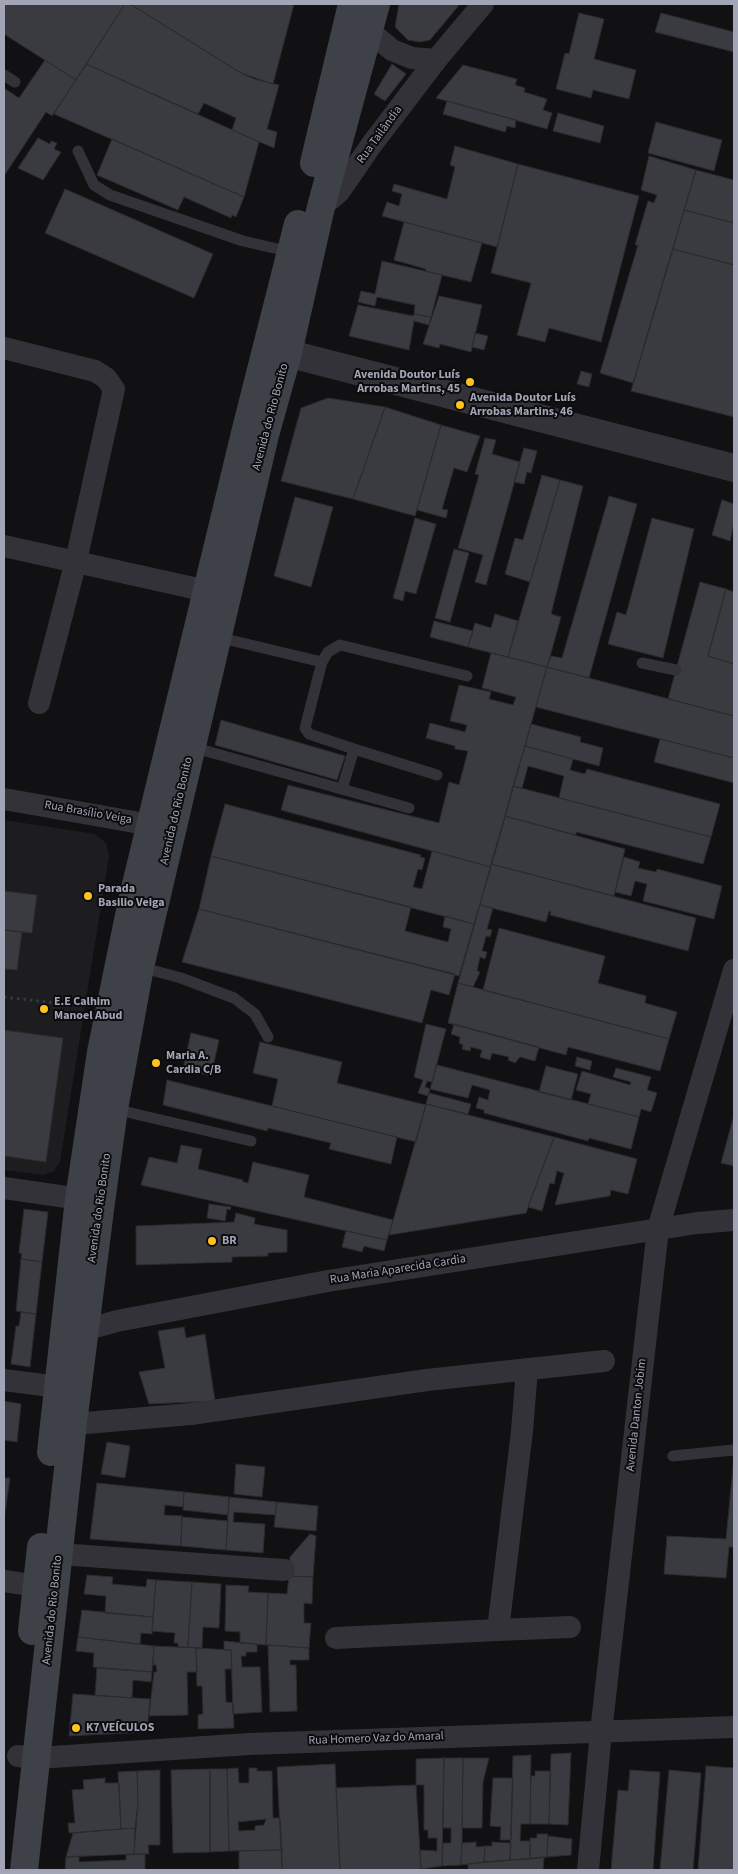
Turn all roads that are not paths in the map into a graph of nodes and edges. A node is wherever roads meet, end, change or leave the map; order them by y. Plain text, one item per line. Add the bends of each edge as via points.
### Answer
1 (354, 4) edge
2 (376, 4) edge
3 (482, 4) edge
4 (368, 30) junction
5 (436, 60) junction
6 (4, 75) edge
7 (15, 82) dead end
8 (78, 151) dead end
9 (321, 207) junction
10 (291, 252) junction
11 (4, 348) edge
12 (269, 348) junction
13 (734, 468) edge
14 (4, 546) edge
15 (76, 562) junction
16 (206, 591) junction
17 (217, 637) junction
18 (322, 662) junction
19 (642, 663) dead end
20 (676, 670) dead end
21 (467, 676) dead end
22 (39, 703) dead end
23 (192, 747) junction
24 (354, 749) junction
25 (437, 775) dead end
26 (342, 789) junction
27 (4, 799) edge
28 (409, 808) dead end
29 (162, 826) junction
30 (140, 967) junction
31 (734, 970) edge
32 (268, 1037) dead end
33 (114, 1110) junction
34 (251, 1141) dead end
35 (4, 1188) edge
36 (90, 1200) junction
37 (734, 1220) edge
38 (658, 1229) junction
39 (74, 1330) junction
40 (604, 1361) dead end
41 (527, 1369) junction
42 (4, 1380) edge
43 (68, 1388) junction
44 (64, 1423) junction
45 (734, 1450) edge
46 (673, 1456) dead end
47 (59, 1554) junction
48 (284, 1570) dead end
49 (4, 1581) edge
50 (46, 1587) junction
51 (570, 1627) dead end
52 (498, 1630) junction
53 (336, 1638) dead end
54 (734, 1726) edge
55 (601, 1732) junction
56 (28, 1757) junction
57 (6, 1870) edge
58 (24, 1870) edge
59 (588, 1870) edge

1 - 4 street
1 - 10 main road, Avenida do Rio Bonito
2 - 4 main road, Avenida do Rio Bonito
3 - 5 street, Rua Tailândia
4 - 5 street via 392,50 412,58
4 - 9 main road, Avenida do Rio Bonito
5 - 9 street, Rua Tailândia via 339,192
6 - 7 lane
8 - 10 lane via 94,185 110,195 243,241
9 - 12 main road, Avenida do Rio Bonito
10 - 12 main road, Avenida do Rio Bonito
11 - 15 street via 95,371 114,389
12 - 13 street
12 - 16 main road, Avenida do Rio Bonito
12 - 17 main road, Avenida do Rio Bonito via 265,435
14 - 15 street
15 - 16 street
15 - 22 street
16 - 29 main road, Avenida do Rio Bonito
17 - 18 lane
17 - 23 main road, Avenida do Rio Bonito
18 - 21 lane via 328,652 340,645
18 - 24 lane via 305,728 309,734
19 - 20 lane
23 - 26 lane
23 - 29 main road, Avenida do Rio Bonito
24 - 25 lane
24 - 26 lane
26 - 28 lane
27 - 29 street, Rua Brasílio Veiga
29 - 30 main road, Avenida do Rio Bonito
29 - 36 main road, Avenida do Rio Bonito via 101,1052
30 - 32 lane via 234,998 255,1014
30 - 33 main road, Avenida do Rio Bonito
31 - 38 street, Avenida Danton Jobim
33 - 34 lane
33 - 36 main road, Avenida do Rio Bonito
35 - 36 street
36 - 39 main road, Avenida do Rio Bonito
37 - 38 street, Rua Maria Aparecida Cardia
38 - 39 street, Rua Maria Aparecida Cardia via 328,1281
38 - 55 street, Avenida Danton Jobim
39 - 43 main road, Avenida do Rio Bonito
40 - 41 street
41 - 44 street via 191,1414
41 - 52 street
42 - 43 street
43 - 44 main road, Avenida do Rio Bonito
44 - 47 main road, Avenida do Rio Bonito
44 - 50 main road, Avenida do Rio Bonito
45 - 46 lane
47 - 48 street
47 - 50 main road, Avenida do Rio Bonito
49 - 50 street
50 - 56 main road, Avenida do Rio Bonito
51 - 52 street
52 - 53 street
54 - 55 street, Rua Homero Vaz do Amaral
55 - 56 street, Rua Homero Vaz do Amaral via 250,1744
55 - 59 street, Avenida Danton Jobim
56 - 57 main road, Avenida do Rio Bonito
56 - 58 main road, Avenida do Rio Bonito

